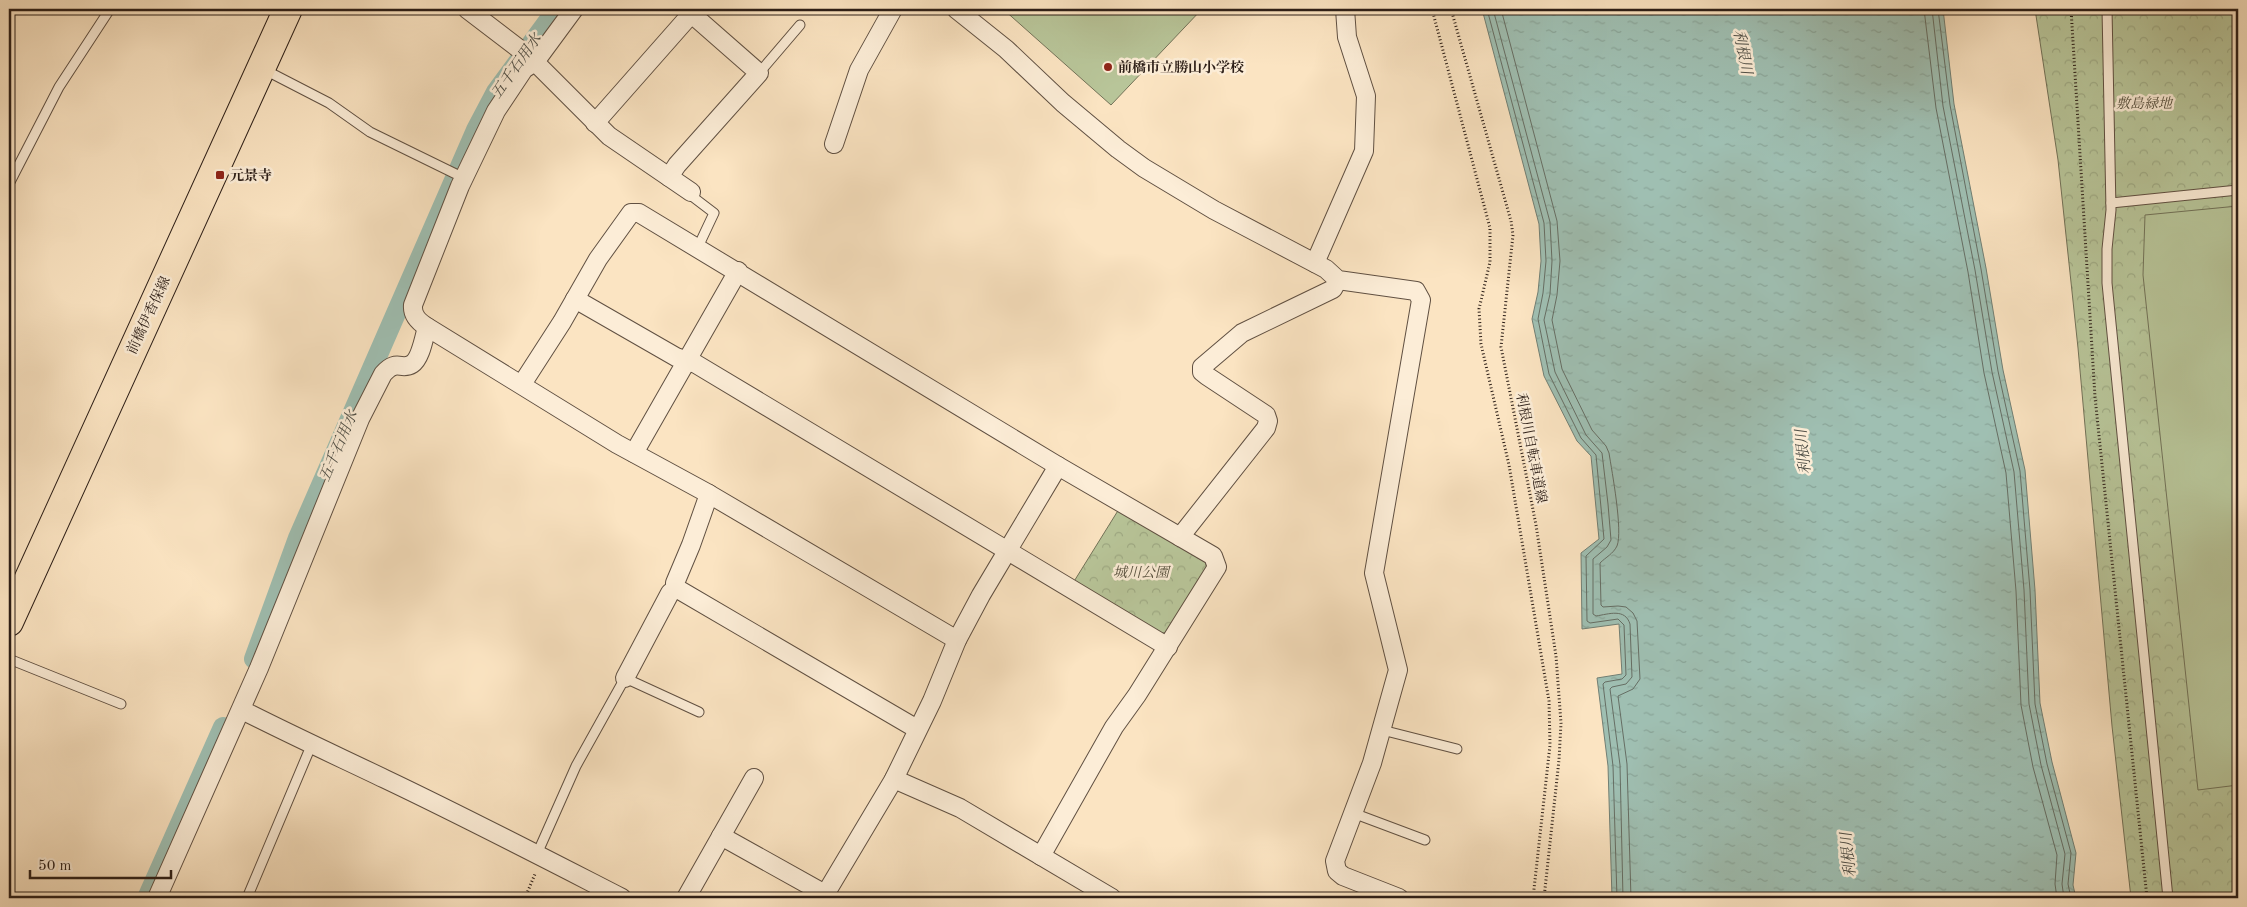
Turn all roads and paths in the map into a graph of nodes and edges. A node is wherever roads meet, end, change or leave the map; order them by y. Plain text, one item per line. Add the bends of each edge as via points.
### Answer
1 (110, 9) edge
2 (288, 9) edge
3 (467, 9) edge
4 (574, 9) edge
5 (893, 9) edge
6 (956, 9) edge
7 (1345, 9) edge
8 (1432, 9) edge
9 (1451, 9) edge
10 (2071, 9) edge
11 (2107, 9) edge
12 (689, 11) edge
13 (800, 25) dead end
14 (534, 62) junction
15 (261, 68) junction
16 (759, 73) junction
17 (595, 123) junction
18 (834, 144) dead end
19 (669, 177) junction
20 (464, 178) junction
21 (9, 184) edge
22 (2238, 190) edge
23 (691, 192) joint
24 (2111, 203) junction
25 (698, 247) junction
26 (1315, 263) junction
27 (738, 271) junction
28 (1338, 280) junction
29 (575, 299) junction
30 (427, 327) junction
31 (686, 360) junction
32 (522, 384) junction
33 (634, 453) junction
34 (1058, 466) junction
35 (708, 494) junction
36 (1180, 537) junction
37 (1007, 551) junction
38 (676, 588) junction
39 (9, 622) edge
40 (957, 640) junction
41 (1168, 647) junction
42 (9, 659) edge
43 (625, 678) junction
44 (121, 704) dead end
45 (242, 710) junction
46 (699, 712) dead end
47 (918, 729) junction
48 (1382, 730) junction
49 (311, 746) junction
50 (1457, 749) dead end
51 (754, 778) dead end
52 (894, 779) junction
53 (1353, 813) junction
54 (721, 836) junction
55 (1426, 840) dead end
56 (540, 856) junction
57 (1041, 856) junction
58 (824, 896) edge
59 (157, 898) edge
60 (247, 898) edge
61 (525, 898) edge
62 (622, 898) edge
63 (686, 898) edge
64 (1112, 898) edge
65 (1395, 898) edge
66 (1532, 898) edge
67 (1544, 898) edge
68 (2147, 898) edge
69 (2168, 898) edge

1 - 21 lane via 59,87
2 - 15 main road, 前橋伊香保線
3 - 14 street
4 - 14 street
5 - 18 street via 859,70
6 - 26 street via 1118,149 1198,201
7 - 26 street via 1346,37 1366,96 1364,151
8 - 66 path via 1490,228 1490,262 1479,309 1481,344 1509,465 1549,701 1550,745
9 - 67 path, 利根川自転車道線 via 1513,235 1501,347 1536,526 1556,656 1561,723 1560,760
10 - 68 path via 2096,397
11 - 24 lane
12 - 16 street
12 - 17 street
13 - 16 lane
14 - 17 street
14 - 20 street via 524,69 496,111
15 - 20 lane via 329,103 370,132
15 - 39 main road, 前橋伊香保線
16 - 19 street
17 - 19 street via 620,145
19 - 23 street
20 - 30 street via 413,306 416,318
22 - 24 lane
23 - 25 lane via 714,213
24 - 69 lane via 2107,249 2110,320
25 - 27 street
25 - 29 street via 639,213 631,213 598,259
26 - 28 street via 1326,268
27 - 31 street
27 - 34 street
28 - 36 street via 1333,289 1242,333 1202,367 1202,372 1266,415 1268,421 1239,464
28 - 48 street via 1416,291 1421,300 1374,573 1398,663
29 - 31 street via 676,358
29 - 32 street
30 - 32 street
30 - 45 street via 415,362 388,368 360,419
31 - 33 street
31 - 37 street
32 - 33 street
33 - 35 street
34 - 36 street
34 - 37 street
35 - 38 street via 675,583
35 - 40 street
36 - 41 street via 1213,556 1218,567
37 - 40 street
37 - 41 street
38 - 43 street via 670,593
38 - 47 street
40 - 47 street
41 - 57 street via 1114,727
42 - 44 lane
43 - 46 lane
43 - 56 lane via 576,766
45 - 49 street
45 - 59 street
47 - 52 street
48 - 50 lane
48 - 53 street
49 - 56 street
49 - 60 lane
51 - 54 street
52 - 57 street via 960,808
52 - 58 street
53 - 55 lane
53 - 65 street via 1335,861 1337,871
54 - 58 street
54 - 63 street
56 - 61 path
56 - 62 street
57 - 64 street

